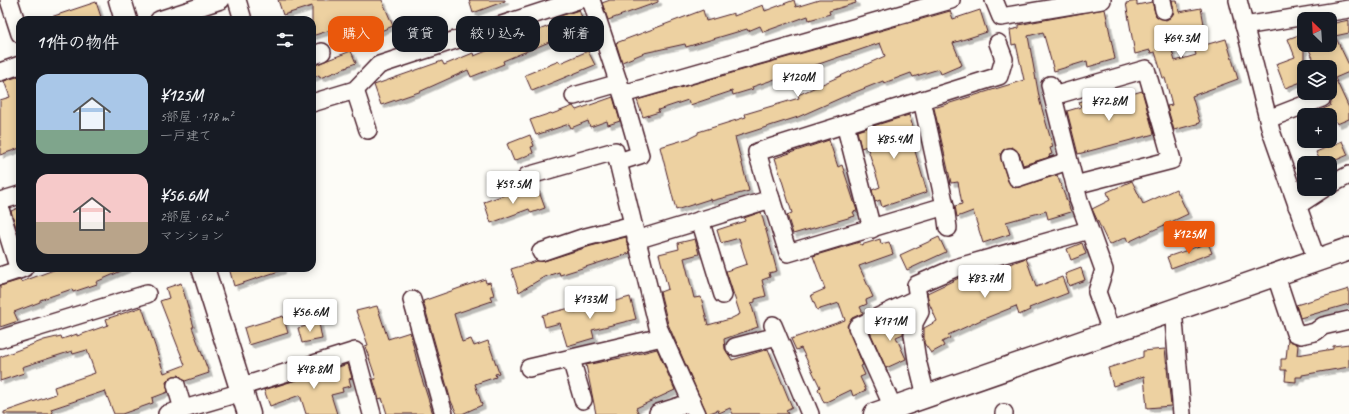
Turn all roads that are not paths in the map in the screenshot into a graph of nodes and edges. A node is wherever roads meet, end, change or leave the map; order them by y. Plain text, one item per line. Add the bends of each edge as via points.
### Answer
1 (9, 0) edge
2 (120, 0) edge
3 (221, 0) edge
4 (237, 0) edge
5 (578, 0) edge
6 (591, 0) edge
7 (951, 0) edge
8 (994, 0) edge
9 (1102, 0) edge
10 (1238, 0) edge
11 (1325, 6) edge
12 (1349, 9) edge
13 (125, 16) edge
14 (171, 16) edge
15 (243, 16) edge
16 (16, 22) edge
17 (1244, 26) junction
18 (998, 43) dead end
19 (16, 66) edge
20 (0, 72) edge
21 (621, 89) junction
22 (355, 90) junction
23 (574, 96) dead end
24 (922, 100) junction
25 (1317, 100) edge
26 (316, 102) edge
27 (1268, 119) junction
28 (844, 124) junction
29 (368, 130) dead end
30 (1010, 157) dead end
31 (1068, 161) junction
32 (618, 162) junction
33 (1349, 175) edge
34 (527, 176) dead end
35 (1337, 181) edge
36 (1075, 185) junction
37 (16, 196) edge
38 (1312, 196) edge
39 (771, 199) junction
40 (0, 201) edge
41 (945, 206) junction
42 (1297, 206) junction
43 (0, 209) edge
44 (700, 220) junction
45 (948, 228) dead end
46 (872, 229) junction
47 (1089, 230) junction
48 (634, 232) junction
49 (1349, 250) edge
50 (541, 252) dead end
51 (16, 255) edge
52 (1317, 261) junction
53 (16, 271) edge
54 (204, 272) edge
55 (0, 276) edge
56 (1276, 276) junction
57 (147, 294) dead end
58 (723, 295) dead end
59 (918, 298) junction
60 (412, 300) dead end
61 (1173, 309) junction
62 (1349, 320) edge
63 (1111, 331) junction
64 (662, 337) junction
65 (0, 339) edge
66 (735, 347) dead end
67 (571, 359) junction
68 (529, 368) dead end
69 (176, 385) dead end
70 (241, 390) junction
71 (926, 396) junction
72 (583, 400) dead end
73 (694, 408) edge
74 (183, 409) junction
75 (888, 412) edge
76 (658, 413) dead end
77 (167, 414) edge
78 (249, 414) edge
79 (372, 414) edge
80 (444, 414) edge
81 (810, 414) edge
82 (1182, 414) edge

1 - 16 street
2 - 13 street
3 - 14 street
4 - 15 street
5 - 22 street via 379,65
6 - 21 street
7 - 21 street
8 - 9 street via 1001,17
10 - 17 street
11 - 12 street
11 - 17 street
17 - 27 street
18 - 24 street via 1004,59 999,76
19 - 20 street
21 - 23 street
21 - 32 street via 640,155
22 - 26 street
22 - 29 street
24 - 28 street
24 - 41 street
25 - 27 street
27 - 42 street
28 - 39 street via 757,152
28 - 46 street
30 - 31 street via 1017,178
31 - 36 street
31 - 36 street via 1051,90 1146,69 1172,160
32 - 34 street via 615,151
32 - 48 street
33 - 35 street
36 - 47 street
37 - 40 street
38 - 42 street
39 - 44 street
39 - 46 street via 788,253
41 - 45 street
41 - 46 street
42 - 52 street
43 - 51 street
44 - 48 street
44 - 58 street
47 - 59 street via 955,268 916,286
47 - 63 street via 1104,270 1097,292
48 - 50 street via 582,238
48 - 64 street
49 - 52 street
52 - 56 street
53 - 55 street
54 - 70 street
56 - 61 street
56 - 62 street via 1295,333 1300,335 1314,332 1323,326
57 - 65 street
59 - 71 street via 920,312 914,322 913,335
59 - 75 street via 857,327
60 - 80 street
61 - 63 street
61 - 82 street
63 - 71 street
64 - 67 street
64 - 73 street
66 - 81 street via 775,330
67 - 68 street
67 - 72 street
69 - 74 street
70 - 74 street
70 - 78 street
70 - 79 street via 355,351
71 - 75 street
73 - 76 street
74 - 77 street

